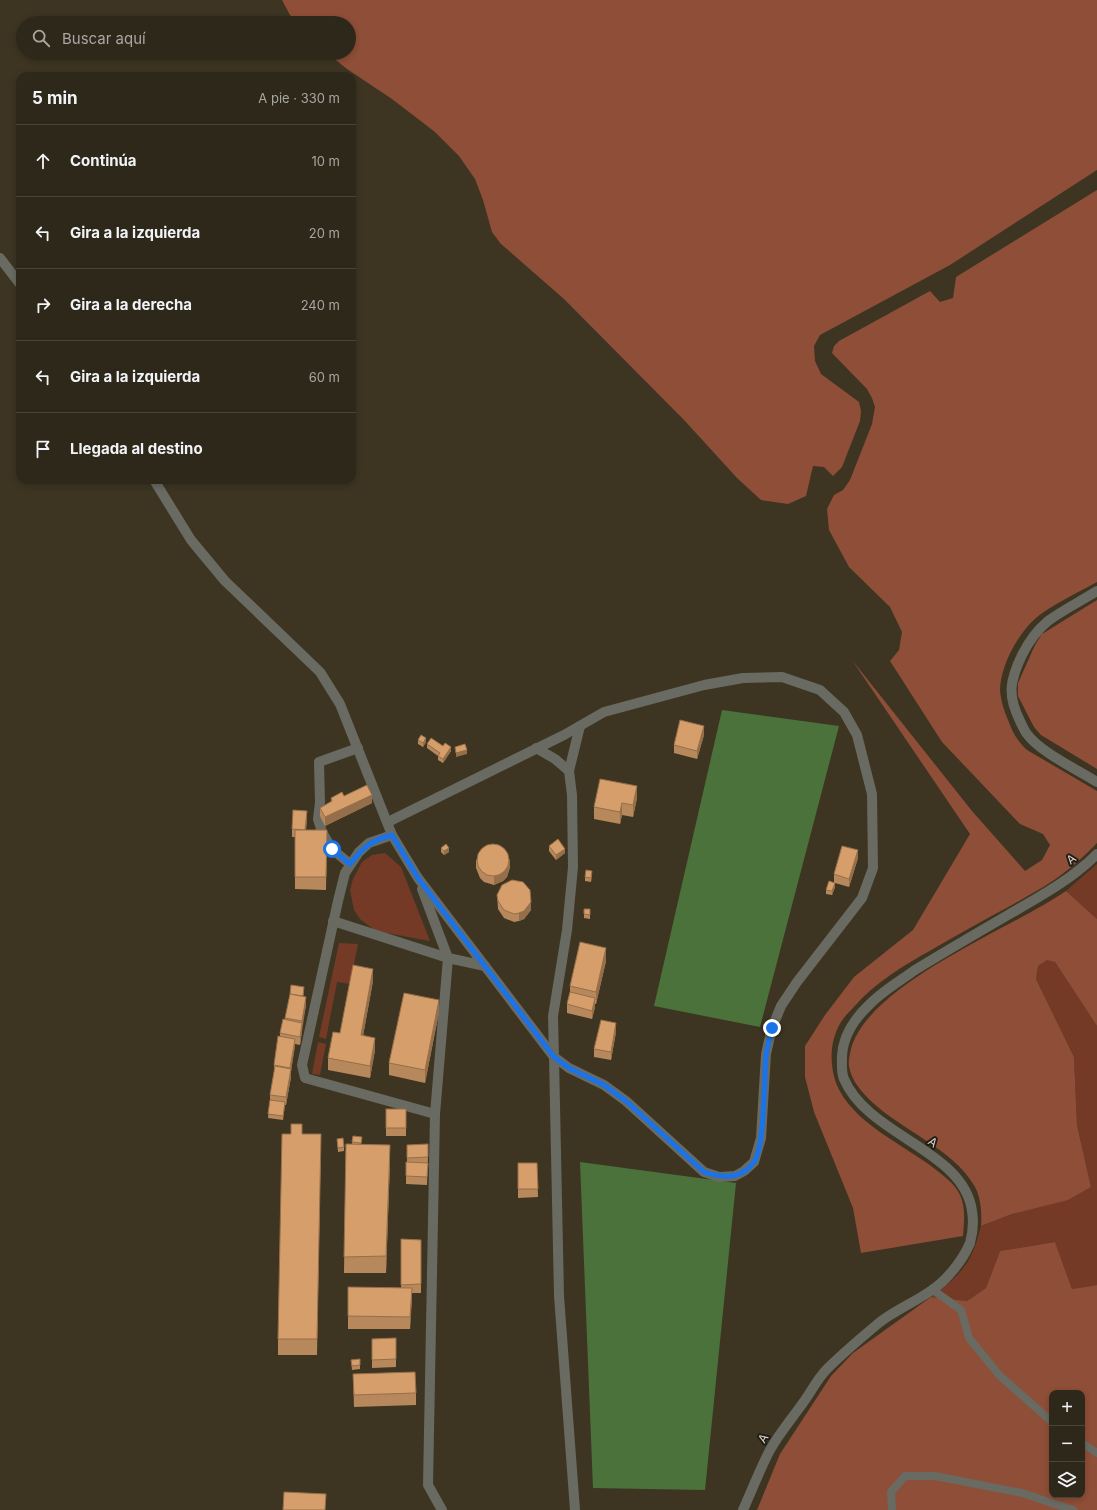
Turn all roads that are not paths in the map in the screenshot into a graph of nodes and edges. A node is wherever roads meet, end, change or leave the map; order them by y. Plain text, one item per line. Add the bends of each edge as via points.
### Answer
1 (0, 258) edge
2 (16, 279) edge
3 (156, 484) edge
4 (1097, 591) edge
5 (580, 726) junction
6 (358, 748) junction
7 (536, 748) junction
8 (570, 771) junction
9 (1097, 782) edge
10 (388, 822) junction
11 (392, 835) junction
12 (1097, 854) edge
13 (350, 864) junction
14 (418, 878) junction
15 (334, 921) junction
16 (448, 958) junction
17 (485, 966) junction
18 (554, 1057) junction
19 (435, 1114) junction
20 (933, 1290) junction
21 (1049, 1419) edge
22 (1085, 1445) edge
23 (1097, 1453) edge
24 (442, 1510) edge
25 (575, 1510) edge
26 (743, 1510) edge
27 (892, 1510) edge
28 (1073, 1510) edge

1 - 2 street
3 - 6 street via 191,540 225,581 320,672 340,704
4 - 9 street via 1039,630 1029,641 1014,671 1011,684 1016,713 1034,742
5 - 7 street
5 - 8 street
5 - 18 street via 604,712 704,685 743,678 782,678 820,690 844,712 857,735 872,794 873,868 862,898 781,1006 772,1028 766,1054 761,1138 754,1162 744,1171 735,1176 719,1177 704,1172 626,1101 604,1085 569,1068
6 - 10 street
6 - 13 street via 319,762 318,819 332,849
7 - 8 street
7 - 10 street
8 - 18 street via 574,867 553,1016
10 - 11 street
11 - 13 street via 369,843
11 - 14 street
12 - 20 street, A via 1054,889 947,950 888,988 869,1004 845,1036 842,1069 852,1093 884,1124 949,1170 971,1201 974,1222 969,1246 953,1271
13 - 15 street via 345,873
14 - 16 street
14 - 17 street
15 - 16 street
15 - 19 street via 302,1065 305,1078
16 - 17 street
16 - 19 street
17 - 18 street
18 - 25 street via 559,1296
19 - 24 street via 428,1485
20 - 21 lane via 961,1310 969,1338 1000,1376
20 - 26 street, A via 880,1322 826,1370 771,1448
22 - 23 lane
27 - 28 lane via 891,1492 905,1476 935,1476 1022,1493

